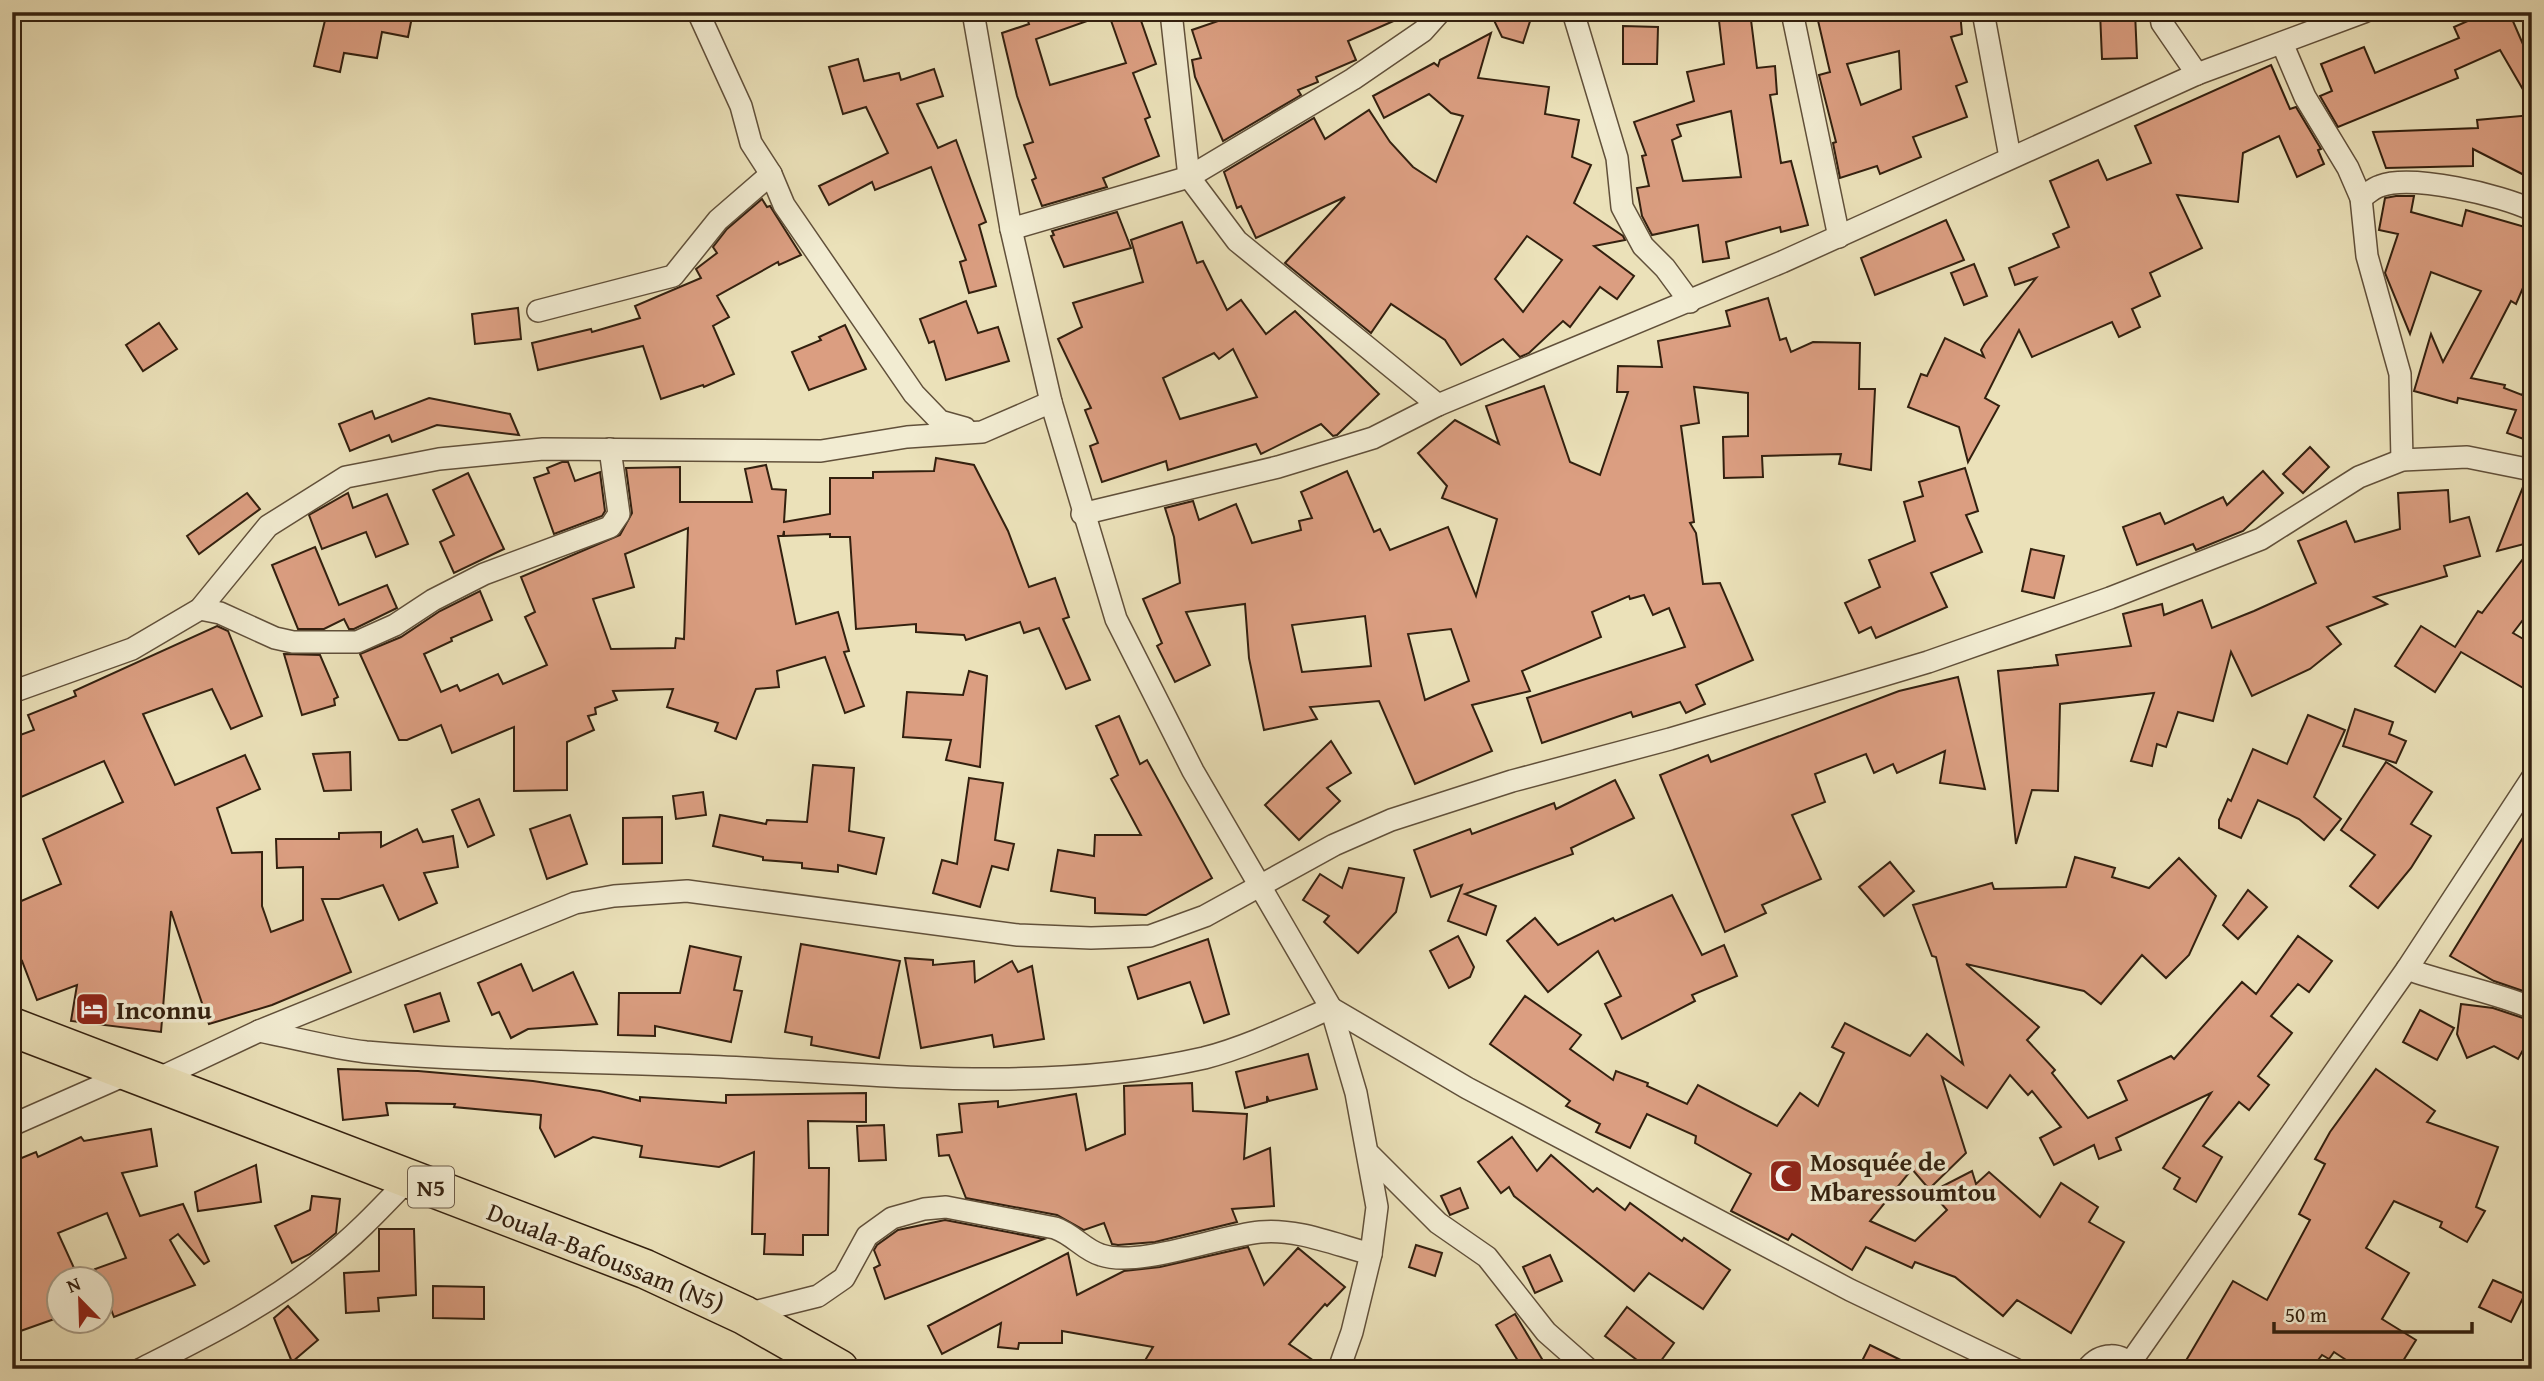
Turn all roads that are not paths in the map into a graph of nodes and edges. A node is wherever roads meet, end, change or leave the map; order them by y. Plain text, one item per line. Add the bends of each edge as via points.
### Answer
1 (698, 12) edge
2 (973, 12) edge
3 (1171, 12) edge
4 (1440, 12) edge
5 (1573, 12) edge
6 (1792, 12) edge
7 (1983, 12) edge
8 (2160, 12) edge
9 (2364, 12) edge
10 (2282, 43) junction
11 (2197, 74) junction
12 (2010, 157) junction
13 (771, 174) junction
14 (1189, 177) junction
15 (2361, 198) junction
16 (2532, 209) edge
17 (1010, 229) junction
18 (1839, 237) junction
19 (1690, 302) junction
20 (538, 311) dead end
21 (1051, 402) junction
22 (1438, 405) junction
23 (982, 432) junction
24 (610, 449) junction
25 (2402, 460) junction
26 (2532, 470) edge
27 (1082, 514) junction
28 (200, 609) junction
29 (12, 692) edge
30 (2532, 778) edge
31 (1262, 887) junction
32 (2407, 969) junction
33 (1331, 1009) junction
34 (2532, 1009) edge
35 (12, 1027) edge
36 (259, 1031) junction
37 (143, 1077) junction
38 (12, 1125) edge
39 (1370, 1155) junction
40 (409, 1179) junction
41 (1371, 1254) junction
42 (744, 1315) junction
43 (2132, 1366) edge
44 (141, 1369) edge
45 (839, 1369) edge
46 (1339, 1369) edge
47 (1588, 1369) edge
48 (2015, 1369) edge
49 (2087, 1369) edge

1 - 13 street via 741,106 751,143
2 - 17 street
3 - 14 street
4 - 14 street via 1423,31 1353,79
5 - 19 street via 1618,158 1622,206 1643,246
6 - 18 street
7 - 12 street
8 - 11 street via 2162,23
9 - 10 street
10 - 11 street
10 - 15 street via 2305,97
11 - 12 street
12 - 18 street
13 - 20 street via 718,220 673,276
13 - 23 street via 784,205 914,394 940,421
14 - 17 street
14 - 22 street via 1237,241
15 - 16 street via 2381,185 2421,184 2498,195
15 - 25 street via 2367,256 2400,374
17 - 21 street
18 - 19 street
19 - 22 street
21 - 23 street
21 - 27 street
22 - 27 street via 1373,438 1278,467
23 - 24 street via 907,437 821,451
24 - 28 street via 543,449 439,459 346,477 268,526
24 - 28 street via 619,514 610,527 484,574 376,635 340,644 293,642
25 - 26 street via 2468,457
25 - 31 street via 2360,477 2261,539 2110,598 1928,662 1391,820 1334,845
27 - 31 street via 1116,619 1193,771
28 - 29 street via 132,649
30 - 32 street
31 - 33 street
31 - 36 street via 1205,916 1150,936 1091,938 1018,935 687,891 614,896 575,903
32 - 34 street via 2494,993
32 - 43 street
33 - 36 street via 1206,1057 1087,1076 1008,1079 916,1079 433,1056 364,1051
33 - 39 street
33 - 48 street via 1467,1088 1850,1290
35 - 37 highway, Douala-Bafoussam (N5) / N5
36 - 37 street
37 - 38 street
37 - 40 highway, Douala-Bafoussam (N5) / N5
39 - 41 street via 1377,1207
39 - 47 street via 1438,1223 1488,1258 1546,1332
40 - 42 highway, Douala-Bafoussam (N5) / N5 via 633,1264
40 - 44 street via 324,1260 285,1289
41 - 42 street via 1264,1231 1130,1258 1102,1256 1055,1228 946,1207 924,1209 892,1218 867,1236 844,1278 818,1296
41 - 46 street
42 - 45 highway, Douala-Bafoussam (N5) / N5
43 - 49 street via 2113,1355

